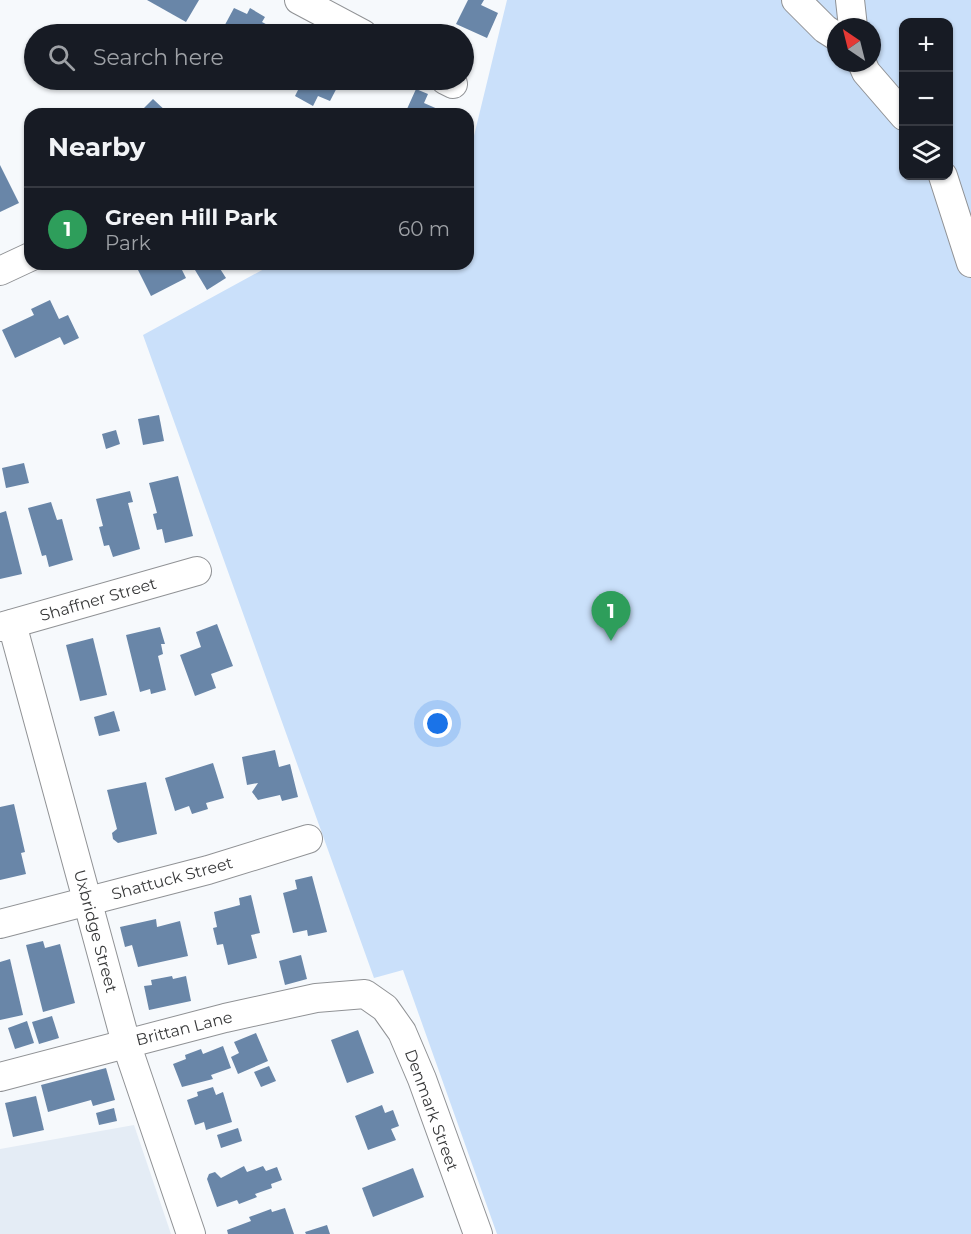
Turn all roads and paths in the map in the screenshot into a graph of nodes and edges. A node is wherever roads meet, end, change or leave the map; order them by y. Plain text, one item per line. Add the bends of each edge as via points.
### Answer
1 (796, 0) edge
2 (850, 0) edge
3 (310, 3) edge
4 (852, 18) edge
5 (346, 24) edge
6 (827, 30) edge
7 (866, 72) edge
8 (899, 111) edge
9 (944, 180) edge
10 (24, 260) edge
11 (971, 263) edge
12 (0, 271) edge
13 (197, 571) dead end
14 (6, 625) edge
15 (308, 839) dead end
16 (87, 900) junction
17 (0, 924) edge
18 (370, 996) joint
19 (126, 1043) junction
20 (0, 1077) edge
21 (191, 1234) edge
22 (478, 1234) edge

1 - 6 street
2 - 4 street
3 - 5 street
7 - 8 street
9 - 11 street
10 - 12 street
13 - 14 street, Shaffner Street
14 - 16 street, Uxbridge Street
15 - 16 street, Shattuck Street via 207,870
16 - 17 street, Shattuck Street
16 - 19 street, Uxbridge Street
18 - 19 street, Brittan Lane via 358,993 316,998
18 - 22 street, Denmark Street via 385,1008 402,1032
19 - 20 street, Brittan Lane
19 - 21 street, Uxbridge Street

